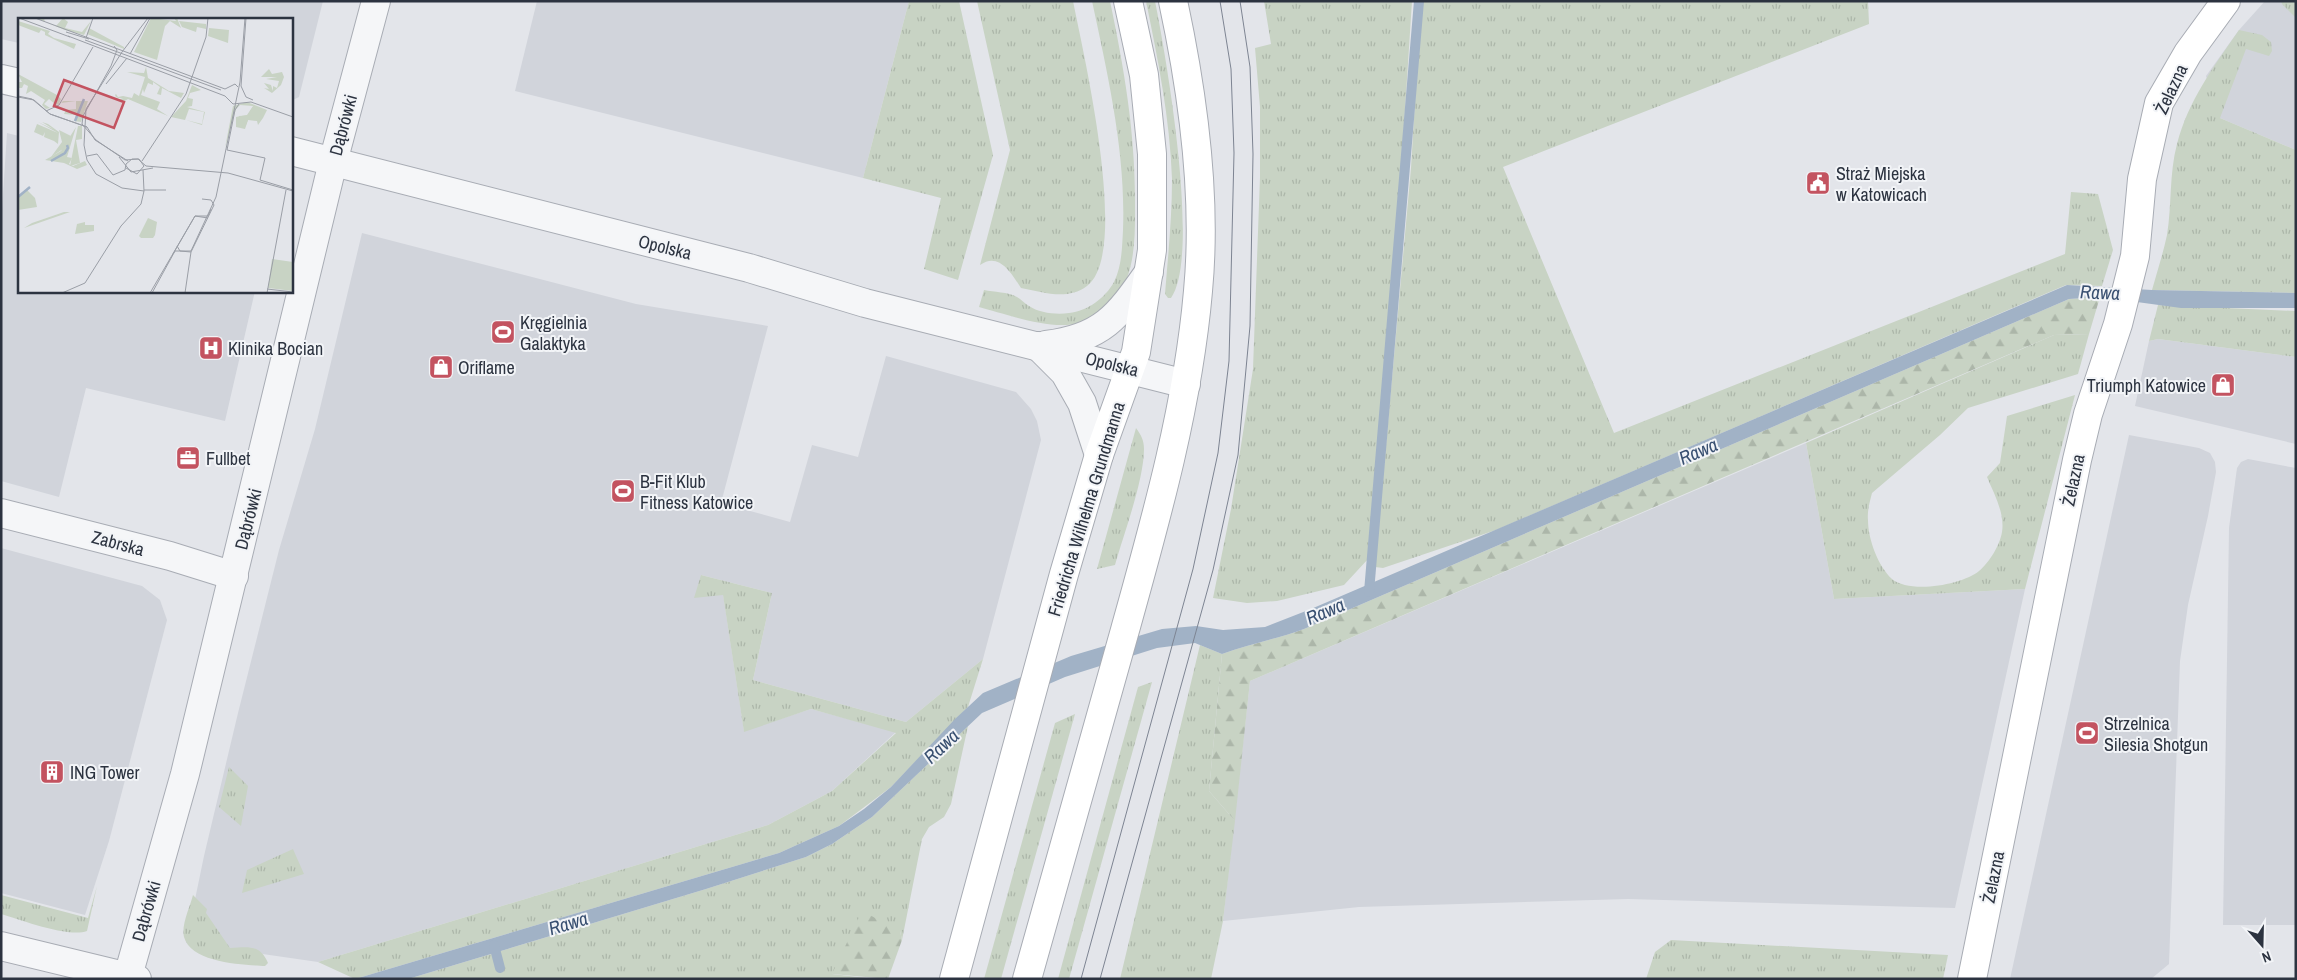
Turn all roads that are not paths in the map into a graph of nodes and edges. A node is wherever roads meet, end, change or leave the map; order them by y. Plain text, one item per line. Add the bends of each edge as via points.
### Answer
1 (376, 1) edge
2 (1128, 1) edge
3 (1173, 1) edge
4 (2226, 1) edge
5 (1, 79) edge
6 (18, 83) edge
7 (292, 151) edge
8 (334, 162) junction
9 (1149, 272) junction
10 (1038, 346) junction
11 (1131, 369) junction
12 (1186, 384) junction
13 (1099, 455) junction
14 (1, 513) edge
15 (234, 576) junction
16 (1, 946) edge
17 (132, 978) edge
18 (954, 979) edge
19 (1026, 979) edge
20 (1972, 979) edge

1 - 8 street, Dąbrówki
2 - 9 main road, Friedricha Wilhelma Grundmanna via 1144,74 1150,121 1153,211
3 - 12 main road via 1192,113 1200,230 1198,292
4 - 20 main road, Żelazna via 2188,53 2160,103 2142,179 2135,256 2077,460
5 - 6 street
7 - 8 street, Opolska
8 - 10 street, Opolska
8 - 15 street, Dąbrówki
9 - 10 street, Opolska via 1120,313 1086,337
9 - 11 main road, Friedricha Wilhelma Grundmanna
10 - 11 street, Opolska
10 - 13 street, Opolska via 1065,373 1082,403
11 - 12 street, Opolska
11 - 13 main road, Friedricha Wilhelma Grundmanna
12 - 19 main road via 1144,560
13 - 18 main road, Friedricha Wilhelma Grundmanna
14 - 15 street, Zabrska
15 - 17 street, Dąbrówki
16 - 17 street

